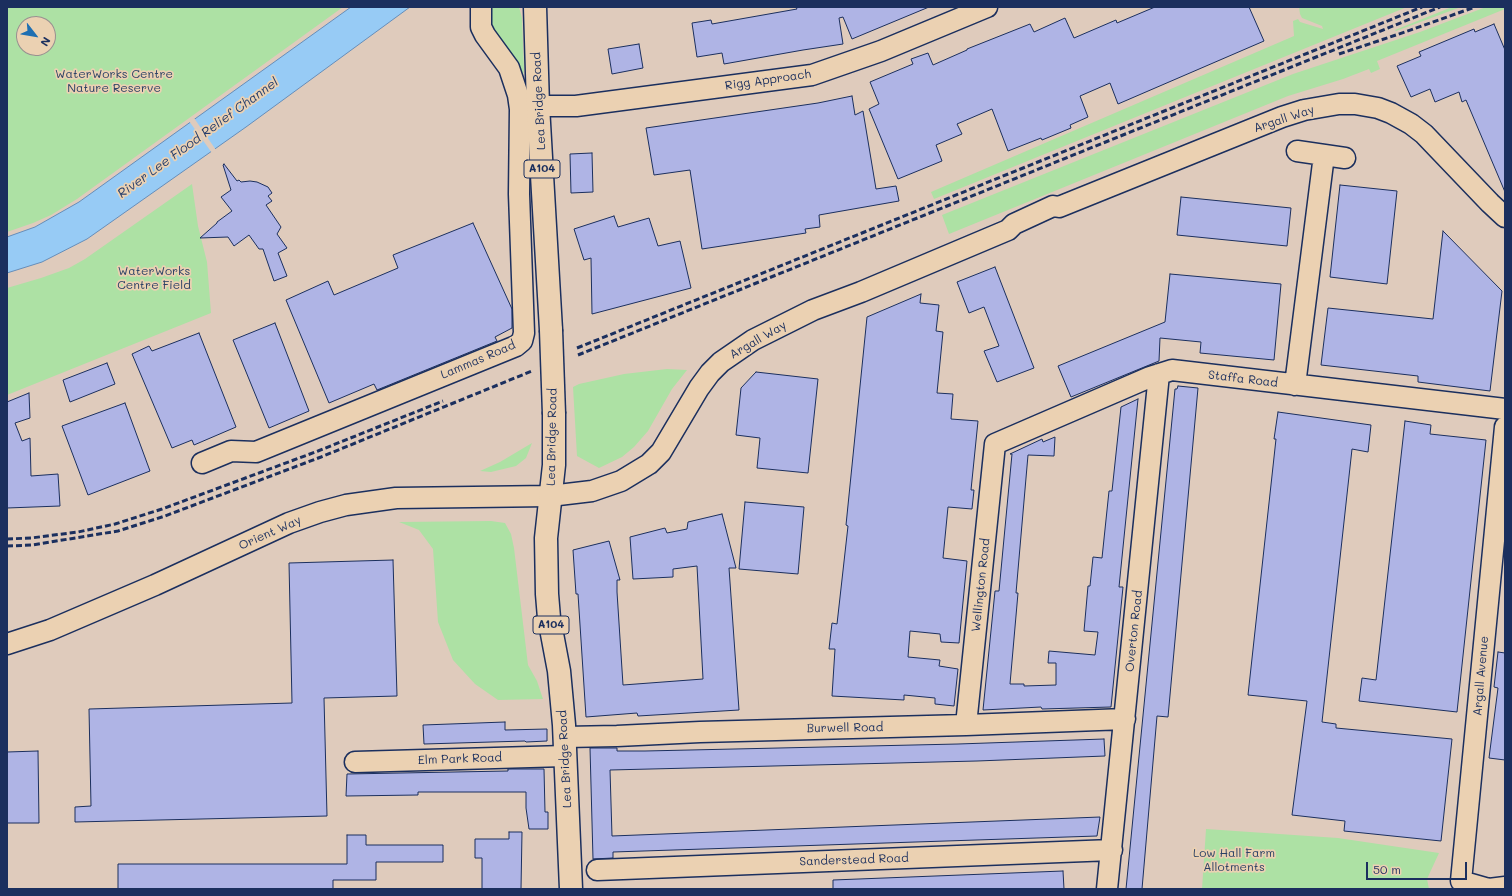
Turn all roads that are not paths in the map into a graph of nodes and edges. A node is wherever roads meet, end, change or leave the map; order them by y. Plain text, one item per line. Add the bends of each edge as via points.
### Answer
1 (481, 7) edge
2 (535, 7) edge
3 (987, 7) edge
4 (538, 106) junction
5 (1296, 151) dead end
6 (1324, 155) junction
7 (1345, 158) dead end
8 (1505, 217) edge
9 (1159, 374) junction
10 (1295, 385) junction
11 (1505, 409) edge
12 (1505, 427) edge
13 (995, 444) joint
14 (202, 463) dead end
15 (550, 496) junction
16 (7, 644) edge
17 (1125, 719) junction
18 (966, 726) junction
19 (565, 746) junction
20 (355, 762) dead end
21 (1112, 850) junction
22 (597, 870) dead end
23 (1505, 887) edge
24 (571, 889) edge
25 (1107, 889) edge

1 - 14 street, Lammas Road via 485,35 509,68 520,109 519,194 524,333 522,341 516,346 256,452 231,451
2 - 4 main road, Lea Bridge Road / A104
3 - 4 street, Rigg Approach via 889,48 812,75 576,106
4 - 15 main road, Lea Bridge Road / A104, bridge via 554,414 554,465
5 - 6 street
6 - 7 street
6 - 10 street
8 - 15 street, Argall Way via 1424,134 1385,110 1355,104 1304,110 1059,207 1056,214 1050,218 1015,233 1008,230 813,310 753,340 721,362 710,373 660,452 649,464 606,487
9 - 10 street, Staffa Road via 1172,370
9 - 13 street, Staffa Road
9 - 17 street, Overton Road
10 - 11 street, Staffa Road
12 - 23 street, Argall Avenue via 1461,881 1489,889
13 - 18 street, Wellington Road
15 - 16 street, Orient Way via 396,498 361,502 333,509 289,523 155,585 50,630
15 - 19 main road, Lea Bridge Road / A104 via 546,549 547,594 559,671
17 - 18 street, Burwell Road
17 - 21 street, Overton Road
18 - 19 street, Burwell Road via 617,736
19 - 20 street, Elm Park Road
19 - 24 main road, Lea Bridge Road / A104
21 - 22 street, Sanderstead Road
21 - 25 street, Overton Road

